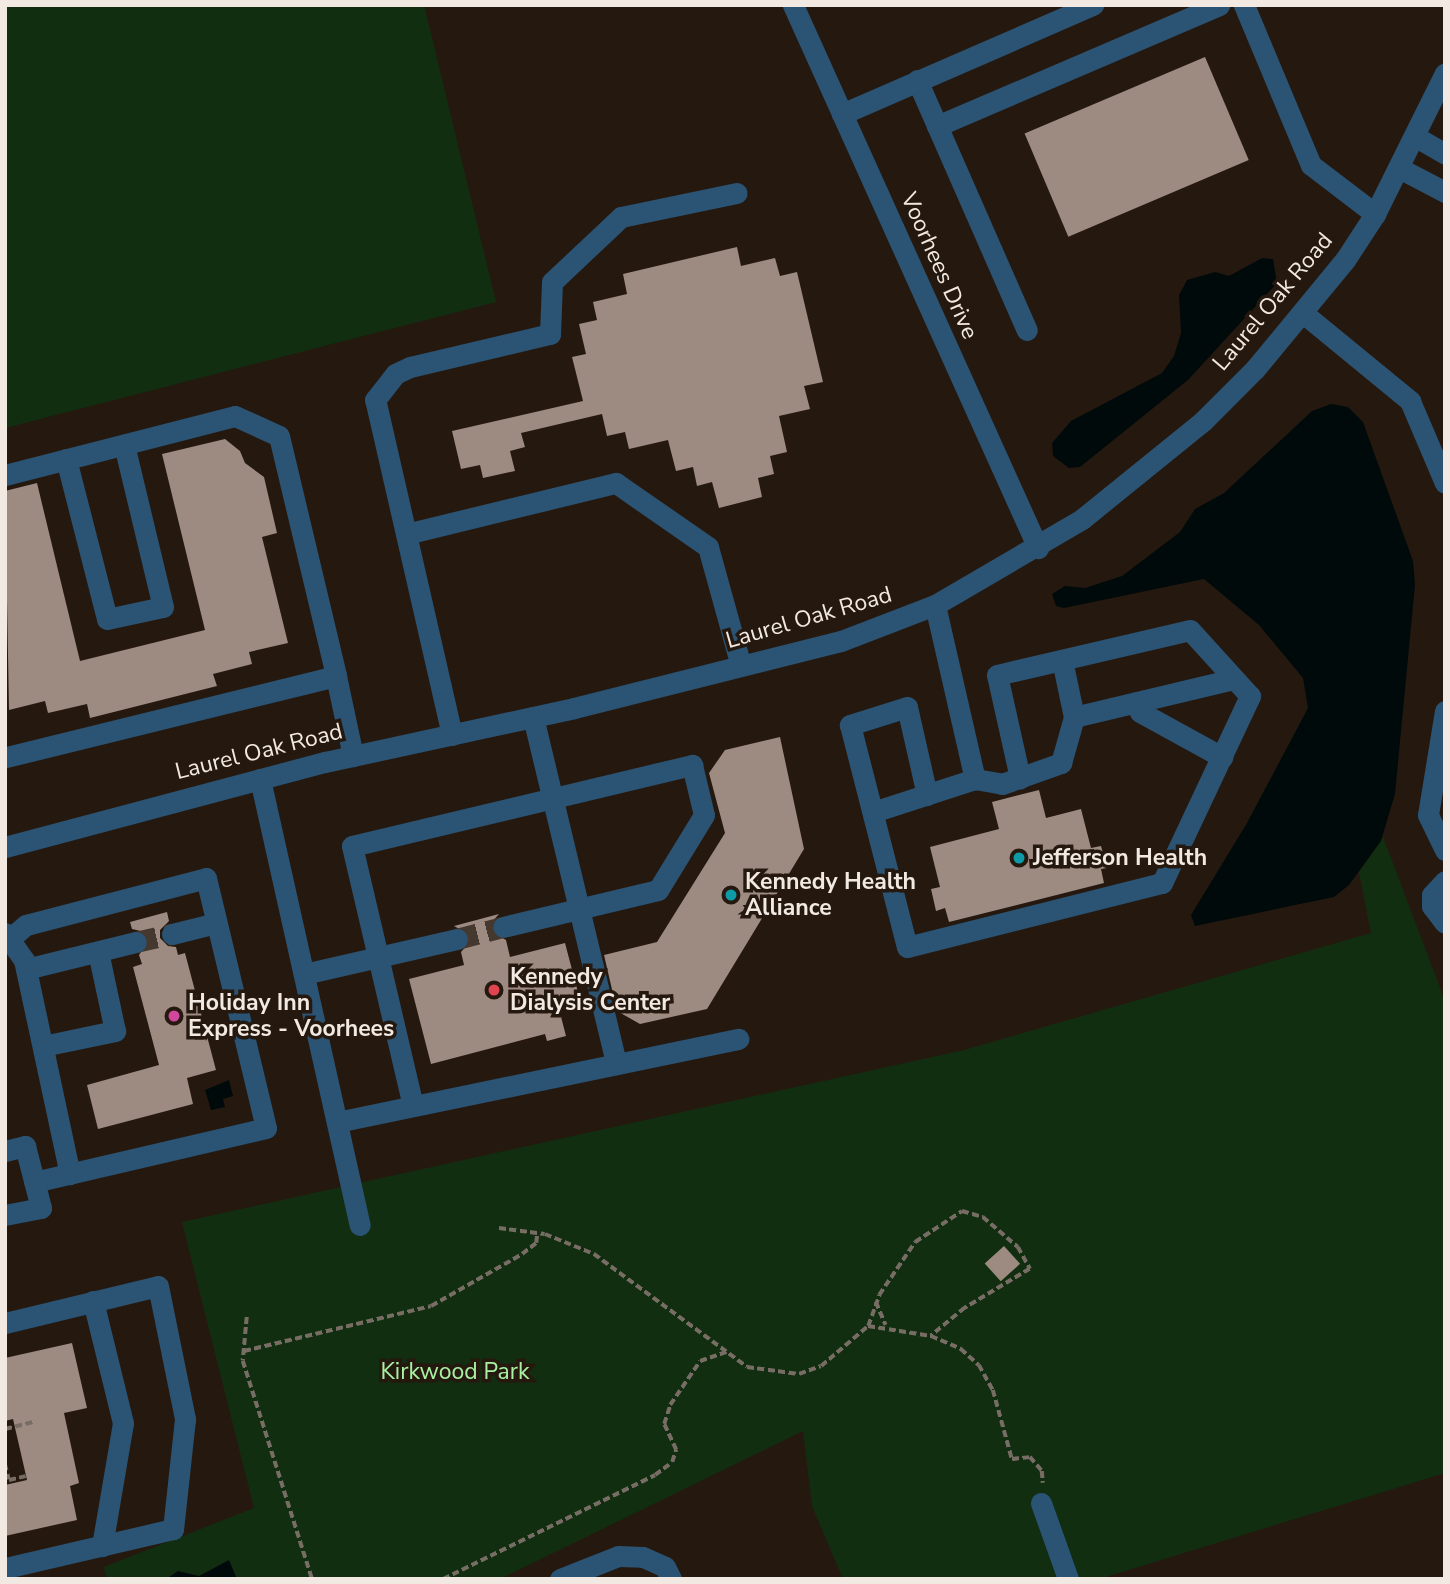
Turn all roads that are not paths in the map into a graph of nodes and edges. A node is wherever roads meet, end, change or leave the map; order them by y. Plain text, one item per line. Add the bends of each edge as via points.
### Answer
1 (793, 5) edge
2 (1093, 5) edge
3 (1219, 5) edge
4 (1244, 5) edge
5 (1445, 73) edge
6 (917, 80) junction
7 (842, 114) junction
8 (937, 126) junction
9 (1416, 137) junction
10 (1445, 154) edge
11 (1401, 169) junction
12 (1445, 192) edge
13 (737, 193) dead end
14 (1375, 215) junction
15 (1303, 313) junction
16 (1027, 330) dead end
17 (124, 445) junction
18 (66, 459) junction
19 (5, 475) edge
20 (1445, 484) edge
21 (406, 534) junction
22 (1038, 548) junction
23 (935, 605) junction
24 (1062, 660) junction
25 (741, 666) junction
26 (336, 676) junction
27 (1234, 679) junction
28 (1137, 702) junction
29 (1445, 711) edge
30 (533, 717) junction
31 (1074, 717) junction
32 (452, 735) junction
33 (354, 756) junction
34 (5, 757) edge
35 (1222, 757) junction
36 (1020, 778) junction
37 (260, 779) junction
38 (975, 779) junction
39 (927, 795) junction
40 (553, 798) junction
41 (873, 812) junction
42 (6, 844) edge
43 (1445, 850) edge
44 (1445, 881) edge
45 (579, 909) junction
46 (216, 923) junction
47 (1445, 923) edge
48 (503, 928) tunnel mouth
49 (172, 934) tunnel mouth
50 (7, 939) edge
51 (457, 939) tunnel mouth
52 (136, 942) tunnel mouth
53 (98, 952) junction
54 (377, 957) junction
55 (26, 969) junction
56 (304, 974) junction
57 (739, 1039) dead end
58 (43, 1046) junction
59 (616, 1065) junction
60 (413, 1106) junction
61 (337, 1122) junction
62 (5, 1151) edge
63 (70, 1174) junction
64 (34, 1182) junction
65 (5, 1215) edge
66 (360, 1225) dead end
67 (93, 1301) junction
68 (5, 1322) edge
69 (1041, 1503) road end
70 (102, 1546) junction
71 (5, 1568) edge
72 (560, 1579) edge
73 (671, 1579) edge
74 (1068, 1579) edge

1 - 7 street, Voorhees Drive
2 - 6 street
3 - 8 street
4 - 14 street via 1311,166
5 - 9 street, Laurel Oak Road
6 - 7 street
6 - 8 street
7 - 22 street, Voorhees Drive
8 - 16 street
9 - 10 street
9 - 11 street, Laurel Oak Road
11 - 12 street
11 - 14 street, Laurel Oak Road
13 - 21 street via 621,217 552,282 550,334 410,367 383,386 375,400
14 - 15 street, Laurel Oak Road
15 - 20 street via 1410,401
15 - 22 street, Laurel Oak Road via 1203,421 1139,477
17 - 18 street
17 - 18 street via 163,607 107,619
17 - 26 street via 235,416 279,436
18 - 19 street
21 - 25 street via 616,483 708,547
21 - 32 street
22 - 23 street, Laurel Oak Road
23 - 25 street, Laurel Oak Road via 841,641
23 - 38 street
24 - 27 street via 1190,630
24 - 31 street
24 - 36 street via 998,675
25 - 30 street, Laurel Oak Road
26 - 33 street
26 - 34 street
27 - 28 street
27 - 35 street via 1250,696
28 - 31 street
28 - 35 street via 1140,712
29 - 43 street via 1428,815
30 - 32 street, Laurel Oak Road
30 - 40 street
31 - 36 street via 1061,763
32 - 33 street, Laurel Oak Road
33 - 37 street, Laurel Oak Road
35 - 41 street via 1162,883 907,947
36 - 38 street via 1002,784
37 - 42 street, Laurel Oak Road
37 - 56 street
38 - 39 street
39 - 41 street
39 - 41 street via 906,707 850,725
40 - 45 street
40 - 45 street via 692,765 704,816 658,890
40 - 54 street via 352,846
44 - 47 street via 1432,895 1432,906
45 - 48 street
45 - 59 street
46 - 49 street
46 - 50 street via 206,878 26,925
46 - 63 street via 266,1128
50 - 55 street
51 - 54 street
52 - 53 street
53 - 55 street
53 - 58 street via 115,1031
54 - 56 street
54 - 60 street
55 - 58 street
56 - 61 street
57 - 59 street
58 - 63 street
59 - 60 street
60 - 61 street
61 - 66 street
62 - 64 street via 25,1146
63 - 64 street
64 - 65 street via 41,1208
67 - 68 street
67 - 70 street via 123,1423
67 - 70 street via 158,1286 185,1419 173,1530
69 - 74 street
70 - 71 street
72 - 73 street via 618,1556 643,1558 665,1567

